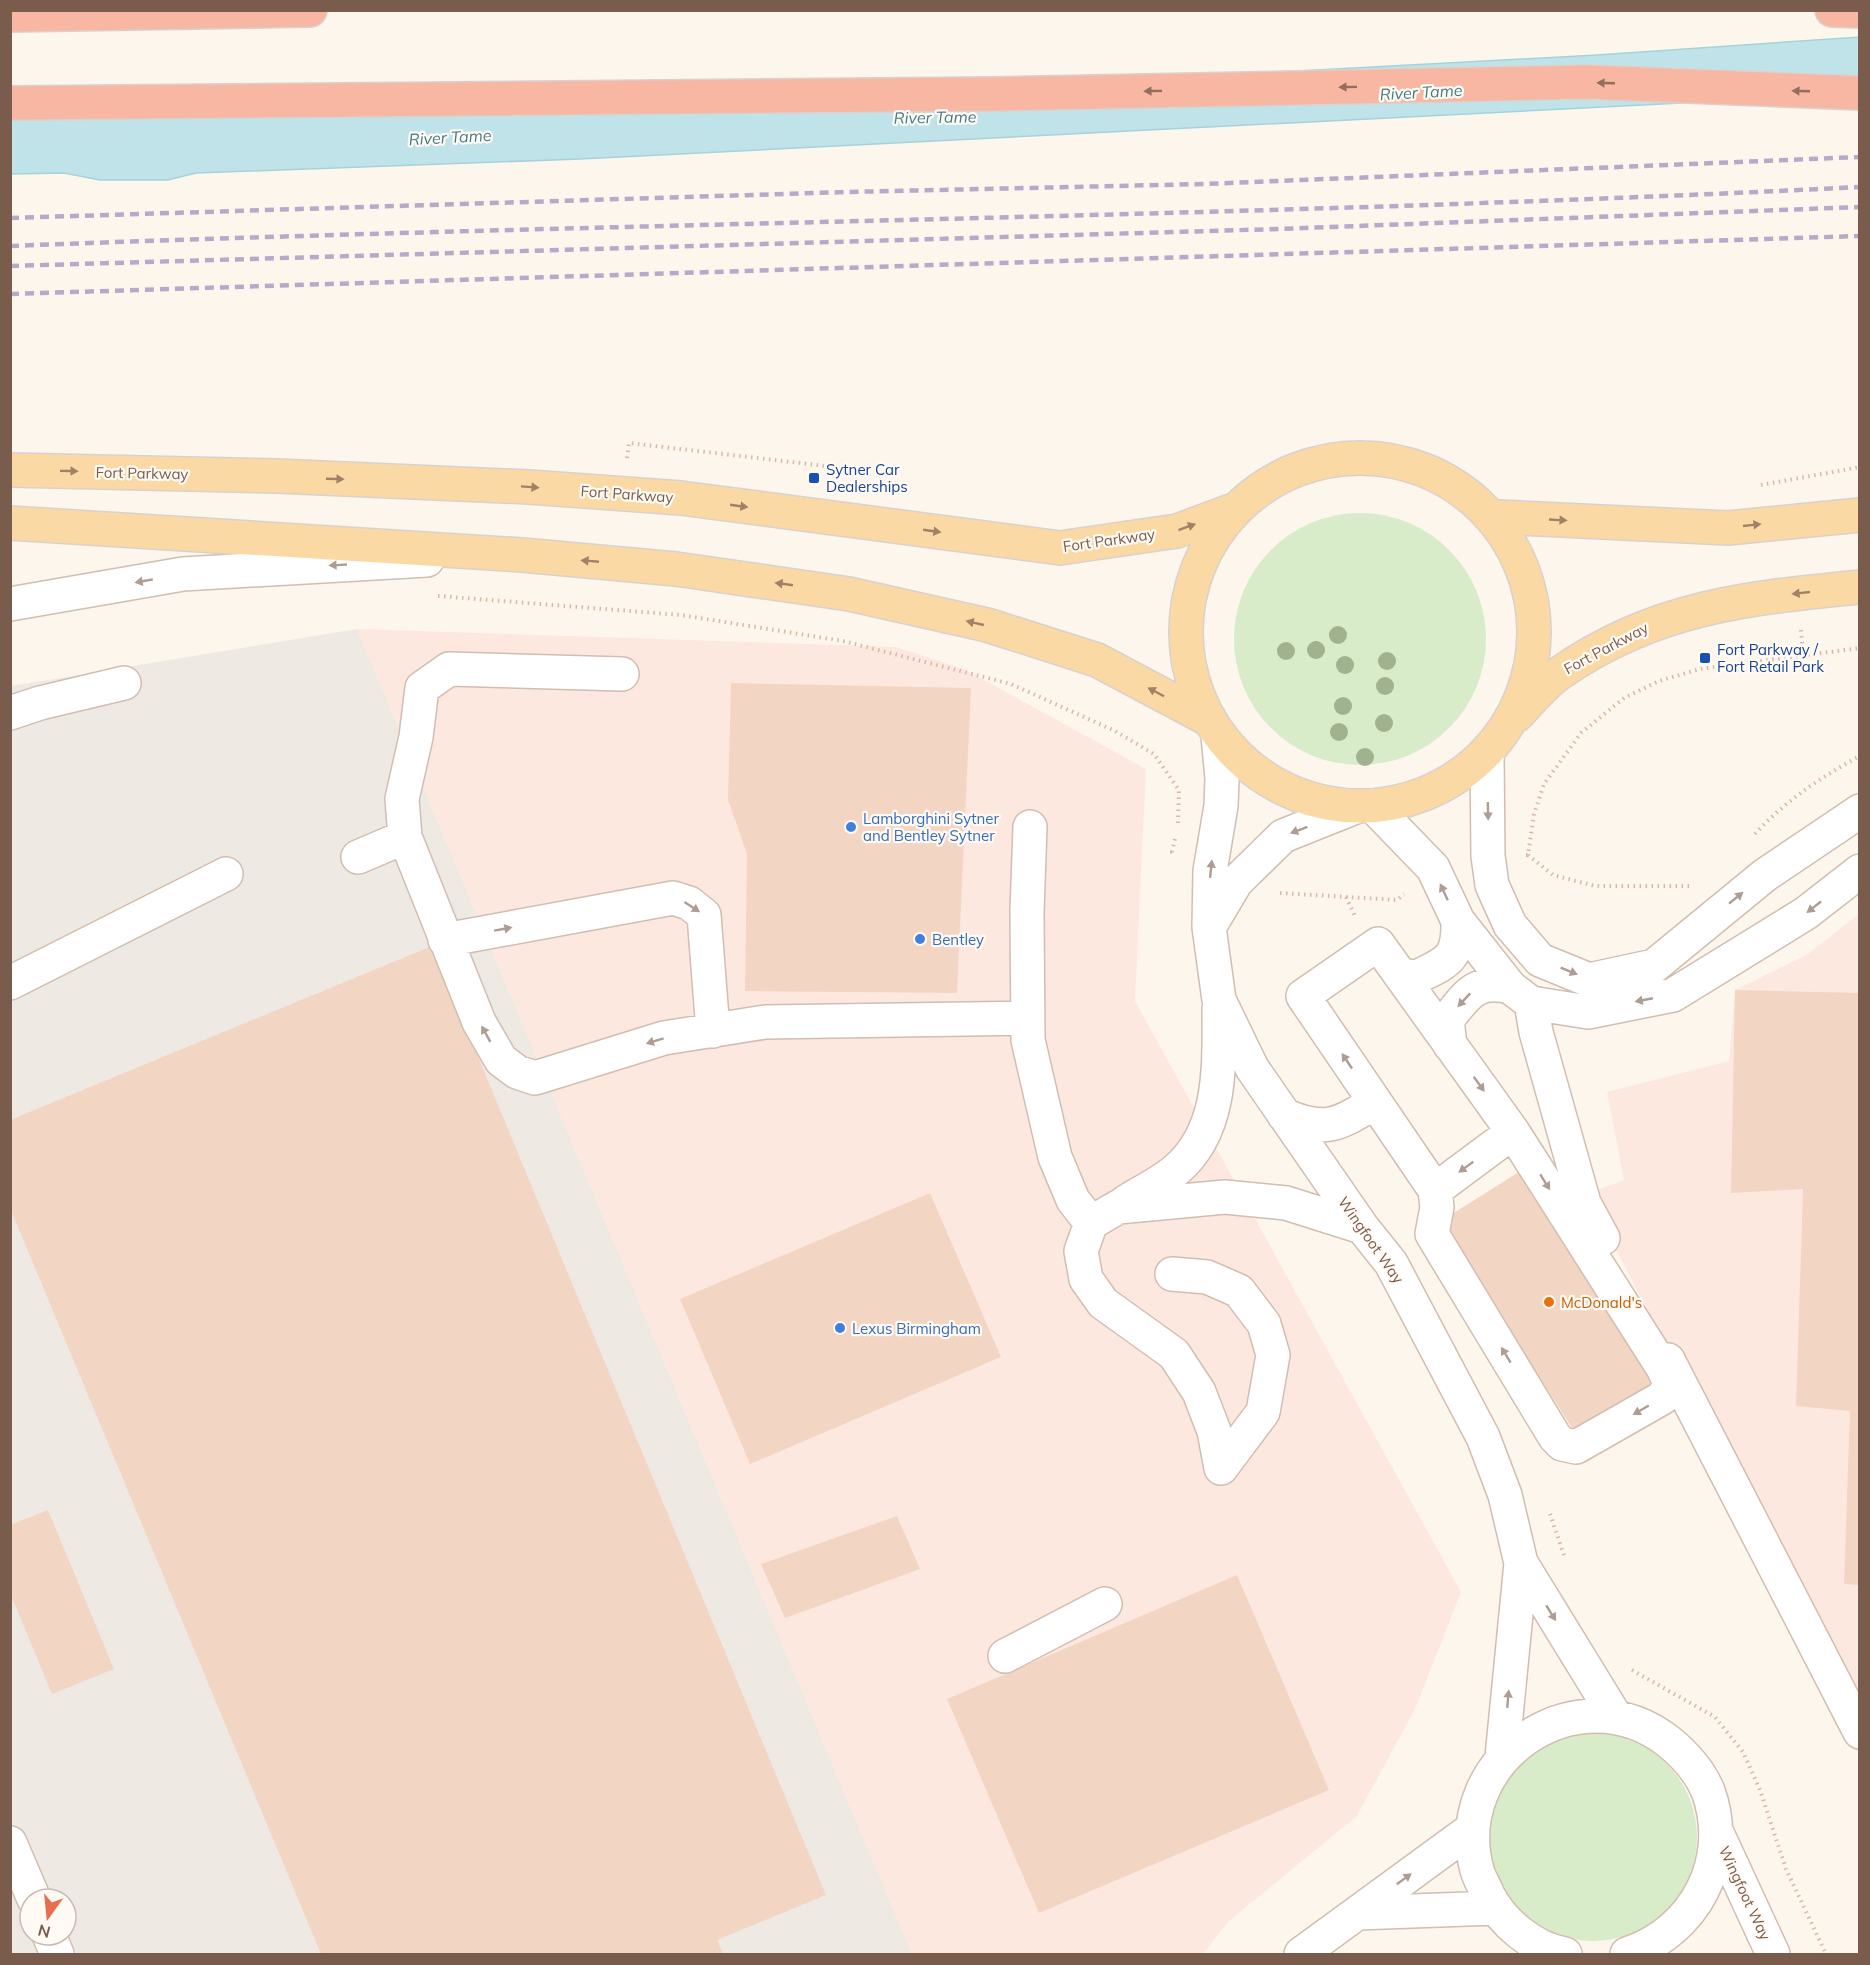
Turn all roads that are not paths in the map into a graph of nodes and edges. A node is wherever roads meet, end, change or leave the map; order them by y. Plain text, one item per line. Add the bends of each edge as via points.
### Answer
1 (310, 10) edge
2 (1832, 10) edge
3 (1860, 11) edge
4 (10, 15) edge
5 (1860, 93) edge
6 (10, 103) edge
7 (10, 470) edge
8 (1236, 509) junction
9 (1860, 515) edge
10 (1499, 517) junction
11 (10, 523) edge
12 (522, 555) junction
13 (1860, 587) edge
14 (10, 604) edge
15 (622, 674) dead end
16 (124, 683) dead end
17 (10, 713) edge
18 (1511, 720) junction
19 (1213, 727) junction
20 (1487, 753) junction
21 (1363, 807) junction
22 (1860, 811) edge
23 (1030, 827) dead end
24 (405, 837) junction
25 (357, 857) dead end
26 (1860, 871) edge
27 (226, 874) dead end
28 (1223, 877) junction
29 (1458, 921) junction
30 (445, 940) junction
31 (1400, 975) junction
32 (10, 983) edge
33 (1520, 995) junction
34 (1219, 1000) junction
35 (1027, 1018) junction
36 (713, 1031) junction
37 (1450, 1045) junction
38 (1375, 1102) junction
39 (1284, 1114) junction
40 (1513, 1132) junction
41 (1435, 1190) junction
42 (1104, 1215) junction
43 (1362, 1227) junction
44 (1172, 1274) dead end
45 (1521, 1563) junction
46 (1105, 1604) dead end
47 (1005, 1656) dead end
48 (1615, 1716) junction
49 (1860, 1732) edge
50 (1502, 1757) junction
51 (1472, 1829) junction
52 (1717, 1831) junction
53 (10, 1843) edge
54 (29, 1887) edge
55 (1495, 1908) junction
56 (1357, 1913) junction
57 (1644, 1952) edge
58 (1301, 1954) edge
59 (1561, 1954) edge
60 (1773, 1954) edge

1 - 4 highway
2 - 3 highway
5 -> 6 highway via 1588,82 994,94
7 -> 8 main road, Fort Parkway via 481,485 669,497 1060,548 1177,531
8 - 10 main road, Fort Parkway via 1268,484 1293,472 1347,457 1373,457 1427,470
8 - 19 main road, Fort Parkway via 1209,544 1188,600 1185,643 1189,673
10 -> 9 main road via 1728,528
10 - 18 main road, Fort Parkway via 1530,595 1535,629 1532,659
11 - 12 main road, Fort Parkway
12 -> 14 street via 183,574
19 -> 12 main road, Fort Parkway via 1097,660 987,625 849,594 676,569
13 -> 18 main road, Fort Parkway via 1701,608 1643,626 1559,674
15 - 24 street via 449,669 422,688 402,799
16 - 17 street
18 - 20 main road, Fort Parkway
19 - 21 main road, Fort Parkway via 1242,763 1285,791 1321,803
28 -> 19 street, Wingfoot Way via 1222,778
20 - 21 main road, Fort Parkway via 1416,796
20 -> 22 street via 1492,885 1510,925 1540,960 1589,980 1654,966 1765,875
21 -> 28 street, Wingfoot Way via 1283,836
29 -> 21 street via 1433,868
23 - 35 street
24 - 25 street
24 - 30 street
26 -> 33 street via 1806,913 1673,995 1588,1012
27 - 32 street
28 - 34 street, Wingfoot Way via 1209,927
29 - 31 street via 1459,944 1451,958 1415,978
29 - 33 street
36 -> 30 street via 664,1038 535,1078 517,1072 501,1059 479,1022
30 -> 36 street via 674,898 689,903 704,915
31 - 37 street
38 -> 31 street via 1303,996 1378,944
33 -> 37 street via 1496,984 1479,987 1466,996 1448,1020
33 - 49 street via 1536,1032 1584,1203
34 - 39 street, Wingfoot Way via 1252,1068
34 - 42 street via 1219,1069 1208,1121 1176,1170
35 - 36 street via 765,1022
35 - 42 street via 1028,1040 1055,1157 1073,1200
37 -> 40 street
38 - 39 street via 1341,1123 1320,1126
38 - 41 street
39 - 43 street, Wingfoot Way
40 -> 41 street
40 -> 41 street via 1664,1368 1671,1385 1662,1398 1576,1447 1562,1444 1432,1234 1437,1207
42 - 43 street via 1225,1197 1286,1203
42 - 44 street via 1081,1251 1086,1279 1103,1303 1174,1354 1199,1392 1214,1431 1221,1468 1263,1412 1273,1355 1264,1324 1239,1291 1207,1277
43 - 45 street, Wingfoot Way via 1391,1263 1483,1437 1505,1495
45 -> 48 street, Wingfoot Way
50 -> 45 street, Wingfoot Way
46 - 47 street
48 - 50 street via 1573,1717 1535,1731
48 - 52 street via 1654,1730 1686,1756 1707,1791
50 - 51 street via 1481,1790
51 - 55 street via 1477,1870
56 -> 51 street
52 - 57 street via 1713,1867 1699,1901 1676,1929
52 - 60 street, Wingfoot Way
53 - 54 street
55 - 56 street
55 - 59 street via 1523,1936
56 - 58 street

